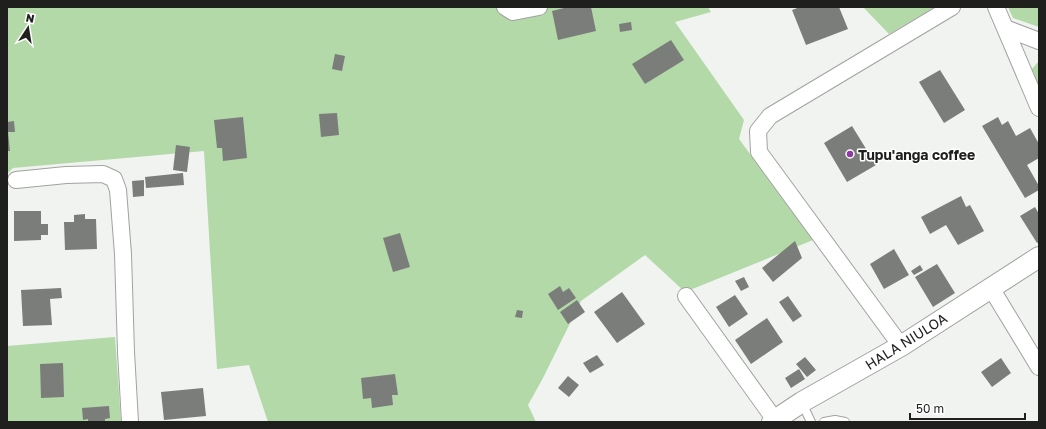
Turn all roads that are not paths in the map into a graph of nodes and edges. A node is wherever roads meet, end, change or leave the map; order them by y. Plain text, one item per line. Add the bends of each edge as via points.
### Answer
1 (506, 7) edge
2 (539, 7) edge
3 (952, 7) edge
4 (996, 7) edge
5 (1005, 28) junction
6 (1039, 41) edge
7 (1039, 108) edge
8 (16, 180) dead end
9 (1039, 256) edge
10 (991, 288) junction
11 (686, 296) dead end
12 (901, 346) junction
13 (1039, 366) edge
14 (802, 402) junction
15 (773, 421) edge
16 (130, 422) edge
17 (811, 422) edge
18 (824, 422) edge
19 (846, 422) edge

1 - 2 street via 513,12
3 - 12 street via 770,116 758,131 760,152
4 - 5 street
5 - 6 street
5 - 7 street
8 - 16 street via 103,174 114,180 118,190 123,254
9 - 10 street, HALA NIULOA
10 - 12 street, HALA NIULOA
10 - 13 street
11 - 15 street
12 - 14 street, HALA NIULOA
14 - 15 street, HALA NIULOA
14 - 17 lane
18 - 19 lane

